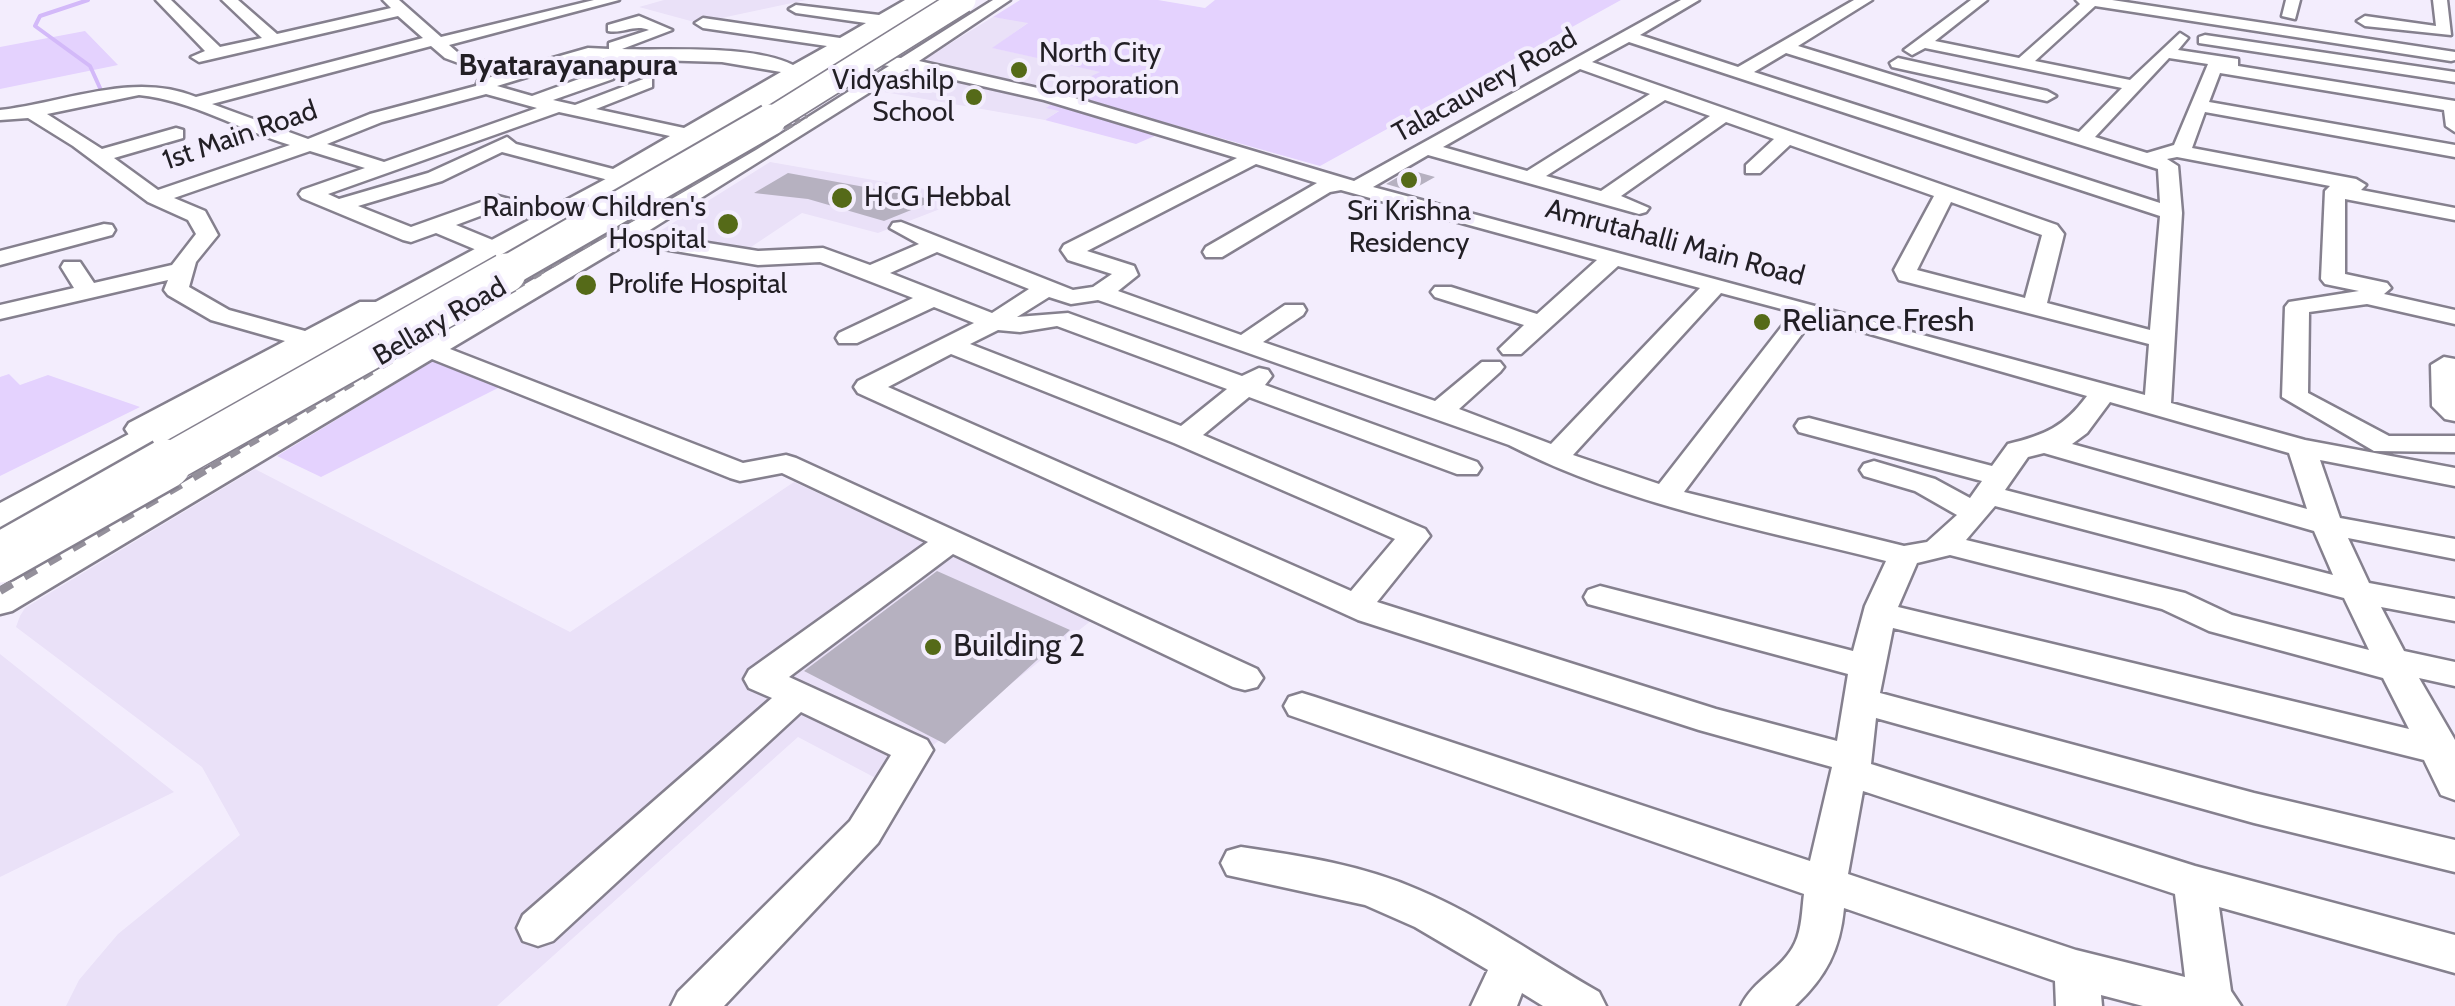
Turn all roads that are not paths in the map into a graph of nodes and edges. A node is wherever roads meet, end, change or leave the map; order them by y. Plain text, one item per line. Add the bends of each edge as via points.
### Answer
1 (163, 0) edge
2 (229, 0) edge
3 (820, 0) edge
4 (832, 0) edge
5 (916, 0) edge
6 (932, 0) edge
7 (941, 0) edge
8 (963, 0) edge
9 (976, 0) edge
10 (1003, 0) edge
11 (1692, 0) edge
12 (1866, 0) edge
13 (1980, 0) edge
14 (2083, 0) edge
15 (2366, 0) edge
16 (2440, 0) edge
17 (2092, 1) edge
18 (395, 5) edge
19 (2196, 7) edge
20 (796, 9) dead end
21 (612, 14) edge
22 (880, 20) junction
23 (2365, 21) junction
24 (703, 23) dead end
25 (415, 27) junction
26 (496, 28) junction
27 (396, 31) dead end
28 (2182, 36) junction
29 (1630, 37) junction
30 (525, 38) dead end
31 (274, 40) junction
32 (436, 41) junction
33 (2351, 41) junction
34 (1922, 43) junction
35 (1784, 47) junction
36 (840, 48) junction
37 (2166, 52) junction
38 (217, 53) junction
39 (588, 54) junction
40 (2451, 56) dead end
41 (199, 57) dead end
42 (684, 58) junction
43 (893, 61) junction
44 (1896, 62) junction
45 (2023, 63) junction
46 (1581, 64) junction
47 (793, 72) junction
48 (1740, 74) junction
49 (608, 75) dead end
50 (511, 76) junction
51 (1878, 76) junction
52 (2455, 77) edge
53 (2326, 82) junction
54 (2134, 86) junction
55 (666, 87) dead end
56 (490, 88) junction
57 (1664, 93) junction
58 (2048, 96) dead end
59 (2455, 98) edge
60 (532, 102) junction
61 (194, 103) junction
62 (2199, 106) junction
63 (31, 112) junction
64 (576, 113) junction
65 (1724, 115) junction
66 (0, 116) edge
67 (682, 124) junction
68 (2455, 126) edge
69 (176, 134) dead end
70 (1787, 137) junction
71 (2084, 138) junction
72 (307, 146) junction
73 (500, 146) junction
74 (1428, 149) junction
75 (2178, 151) junction
76 (2455, 151) edge
77 (214, 152) dead end
78 (99, 156) junction
79 (2151, 158) junction
80 (1250, 159) junction
81 (240, 168) junction
82 (384, 168) junction
83 (1753, 169) dead end
84 (1883, 171) junction
85 (616, 176) junction
86 (1530, 177) junction
87 (1348, 186) junction
88 (1858, 186) dead end
89 (1945, 194) junction
90 (155, 198) junction
91 (1604, 198) junction
92 (2039, 198) junction
93 (2455, 203) edge
94 (340, 205) junction
95 (1639, 208) dead end
96 (2171, 214) junction
97 (2455, 214) edge
98 (548, 215) junction
99 (436, 225) junction
100 (901, 228) dead end
101 (104, 230) dead end
102 (626, 236) junction
103 (937, 244) junction
104 (487, 246) junction
105 (1214, 252) dead end
106 (0, 258) edge
107 (1613, 258) junction
108 (72, 267) dead end
109 (180, 270) junction
110 (872, 273) junction
111 (1716, 285) junction
112 (1049, 286) junction
113 (88, 292) junction
114 (1100, 292) junction
115 (1444, 292) dead end
116 (931, 299) junction
117 (2455, 304) edge
118 (2034, 308) junction
119 (1808, 309) junction
120 (1294, 310) dead end
121 (0, 312) edge
122 (2455, 317) edge
123 (994, 322) junction
124 (1544, 324) junction
125 (848, 338) dead end
126 (306, 339) junction
127 (2162, 340) junction
128 (1244, 344) junction
129 (950, 345) junction
130 (430, 350) junction
131 (1281, 359) junction
132 (2455, 368) edge
133 (1248, 385) junction
134 (2104, 393) junction
135 (2156, 408) junction
136 (1438, 412) junction
137 (2455, 413) edge
138 (1809, 426) dead end
139 (1184, 436) junction
140 (2455, 444) edge
141 (2050, 446) junction
142 (2302, 448) junction
143 (2390, 454) junction
144 (1556, 456) junction
145 (1467, 468) dead end
146 (1874, 470) dead end
147 (2446, 476) edge
148 (1987, 494) junction
149 (1664, 496) junction
150 (0, 504) edge
151 (0, 521) edge
152 (2328, 525) junction
153 (0, 532) edge
154 (950, 541) junction
155 (1942, 544) junction
156 (2455, 549) edge
157 (1904, 556) junction
158 (0, 558) edge
159 (0, 573) edge
160 (2359, 592) junction
161 (1600, 596) dead end
162 (0, 603) edge
163 (1356, 606) junction
164 (2455, 610) edge
165 (1880, 614) junction
166 (2395, 665) junction
167 (2455, 674) edge
168 (1246, 678) dead end
169 (1865, 684) junction
170 (797, 696) junction
171 (1302, 706) dead end
172 (2448, 752) edge
173 (1852, 765) junction
174 (2455, 785) edge
175 (2455, 856) edge
176 (1241, 863) dead end
177 (1826, 883) junction
178 (2195, 883) junction
179 (538, 928) dead end
180 (2455, 954) edge
181 (1503, 986) edge
182 (2077, 988) edge
183 (1781, 1000) edge
184 (2213, 1005) edge
185 (694, 1006) edge
186 (1582, 1006) edge

1 - 38 street
2 - 31 street
3 - 4 street
5 - 22 street
6 - 36 highway, Bellary Road
7 - 153 highway, Bellary Road via 678,159
8 - 158 highway, Bellary Road, bridge via 706,160
9 - 43 highway, Bellary Road
10 - 43 street
11 - 29 street, Talacauvery Road
12 - 35 street
13 - 34 street
14 - 17 street
15 - 23 street
16 - 23 street via 2445,32
17 - 19 street
17 - 45 street
18 - 25 street
18 - 31 street
19 - 28 street
19 - 33 street
20 - 22 street
21 - 26 street via 585,6
21 - 39 street, 1st Main Road via 664,30
22 - 36 street
23 - 33 street
24 - 36 street, Amrutahalli Main Road
25 - 27 street
25 - 32 street
26 - 30 street
26 - 32 street
28 - 37 street
28 - 52 street
29 - 46 street, Talacauvery Road
29 - 48 street
31 - 38 street
32 - 50 street via 450,55
32 - 61 street
33 - 40 street
34 - 44 street
34 - 45 street
35 - 48 street
35 - 51 street
36 - 43 street, Amrutahalli Main Road
36 - 47 street
36 - 151 highway, Bellary Road via 652,166
37 - 53 street
37 - 54 street
38 - 41 street
39 - 42 street
39 - 50 street, 1st Main Road
42 - 47 street via 722,57
42 - 64 street
43 - 80 street, Amrutahalli Main Road via 1049,96
43 - 102 street
43 - 159 highway, Bellary Road
44 - 51 street
44 - 58 street
45 - 54 street
46 - 57 street
46 - 74 street, Talacauvery Road
47 - 67 street
48 - 92 street
49 - 60 street
50 - 56 street, 1st Main Road via 484,85
51 - 71 street
53 - 59 street
53 - 62 street via 2214,67
53 - 68 street via 2453,106
54 - 71 street
55 - 64 street
56 - 60 street
56 - 72 street, 1st Main Road via 376,118
57 - 65 street
57 - 86 street
60 - 64 street
61 - 63 street via 139,90
61 - 72 street
62 - 75 street
62 - 76 street
63 - 66 street
63 - 78 street
64 - 67 street via 648,128
64 - 73 street
64 - 82 street
65 - 70 street
65 - 91 street
67 - 85 street
69 - 78 street
70 - 83 street
70 - 84 street
71 - 79 street
72 - 81 street, 1st Main Road
72 - 82 street
73 - 85 street
73 - 94 street via 435,177
74 - 86 street
74 - 87 street, Talacauvery Road
75 - 79 street
75 - 93 street
77 - 81 street
78 - 90 street
79 - 96 street via 2170,170
80 - 87 street, Amrutahalli Main Road
80 - 114 street via 1072,250 1126,271
81 - 90 street, 1st Main Road
82 - 94 street via 309,194
84 - 88 street
84 - 89 street
85 - 98 street
86 - 91 street
87 - 105 street, Talacauvery Road via 1324,187
87 - 107 street, Amrutahalli Main Road
89 - 92 street
89 - 118 street via 1907,275
90 - 109 street, 1st Main Road via 196,216 207,235
91 - 95 street
92 - 96 street
92 - 118 street via 2053,234
94 - 99 street via 411,235
96 - 127 street
97 - 117 street via 2335,192 2333,279
98 - 99 street via 498,202
98 - 104 street
99 - 104 street
100 - 103 street
101 - 106 street
102 - 110 street via 758,258 823,255
102 - 130 street
103 - 110 street
103 - 112 street
104 - 126 street
107 - 111 street, Amrutahalli Main Road
107 - 124 street
108 - 113 street
109 - 113 street
109 - 126 street via 176,290 220,314
110 - 116 street
111 - 119 street, Amrutahalli Main Road
111 - 144 street
112 - 114 street via 1071,296
112 - 123 street
113 - 121 street
114 - 128 street
115 - 124 street
116 - 123 street
116 - 125 street
118 - 127 street
119 - 134 street, Amrutahalli Main Road
119 - 149 street
120 - 128 street
122 - 143 street via 2367,298 2297,307 2295,397
123 - 129 street
123 - 133 street via 1020,326 1058,318
124 - 136 street
126 - 150 street
127 - 135 street
128 - 131 street
129 - 139 street
129 - 163 street via 867,387
130 - 154 street via 740,472 786,464
130 - 162 street
131 - 133 street
131 - 136 street
132 - 137 street via 2444,365 2446,406
133 - 139 street
133 - 145 street
134 - 135 street, Amrutahalli Main Road
134 - 141 street via 2071,436
135 - 142 street, Amrutahalli Main Road
136 - 144 street
138 - 148 street
139 - 163 street via 1414,536
140 - 143 street
141 - 148 street via 2018,450
141 - 152 street
142 - 143 street, Amrutahalli Main Road
142 - 152 street
143 - 147 street via 2421,458
144 - 149 street
146 - 148 street
148 - 155 street
148 - 160 street
149 - 157 street
152 - 156 street
152 - 160 street
154 - 168 street
154 - 170 street via 762,679
155 - 157 street
155 - 166 street
157 - 165 street
160 - 164 street
160 - 166 street
161 - 169 street
163 - 173 street
165 - 169 street
165 - 172 street
166 - 167 street
166 - 172 street
169 - 173 street
169 - 175 street via 2254,808
170 - 179 street
170 - 185 street via 914,750 864,832
171 - 177 street
172 - 174 street
173 - 177 street
173 - 178 street
176 - 181 street via 1377,891 1486,947
177 - 182 street
177 - 183 street via 1820,941
178 - 180 street
178 - 184 street
181 - 186 street
182 - 184 street

